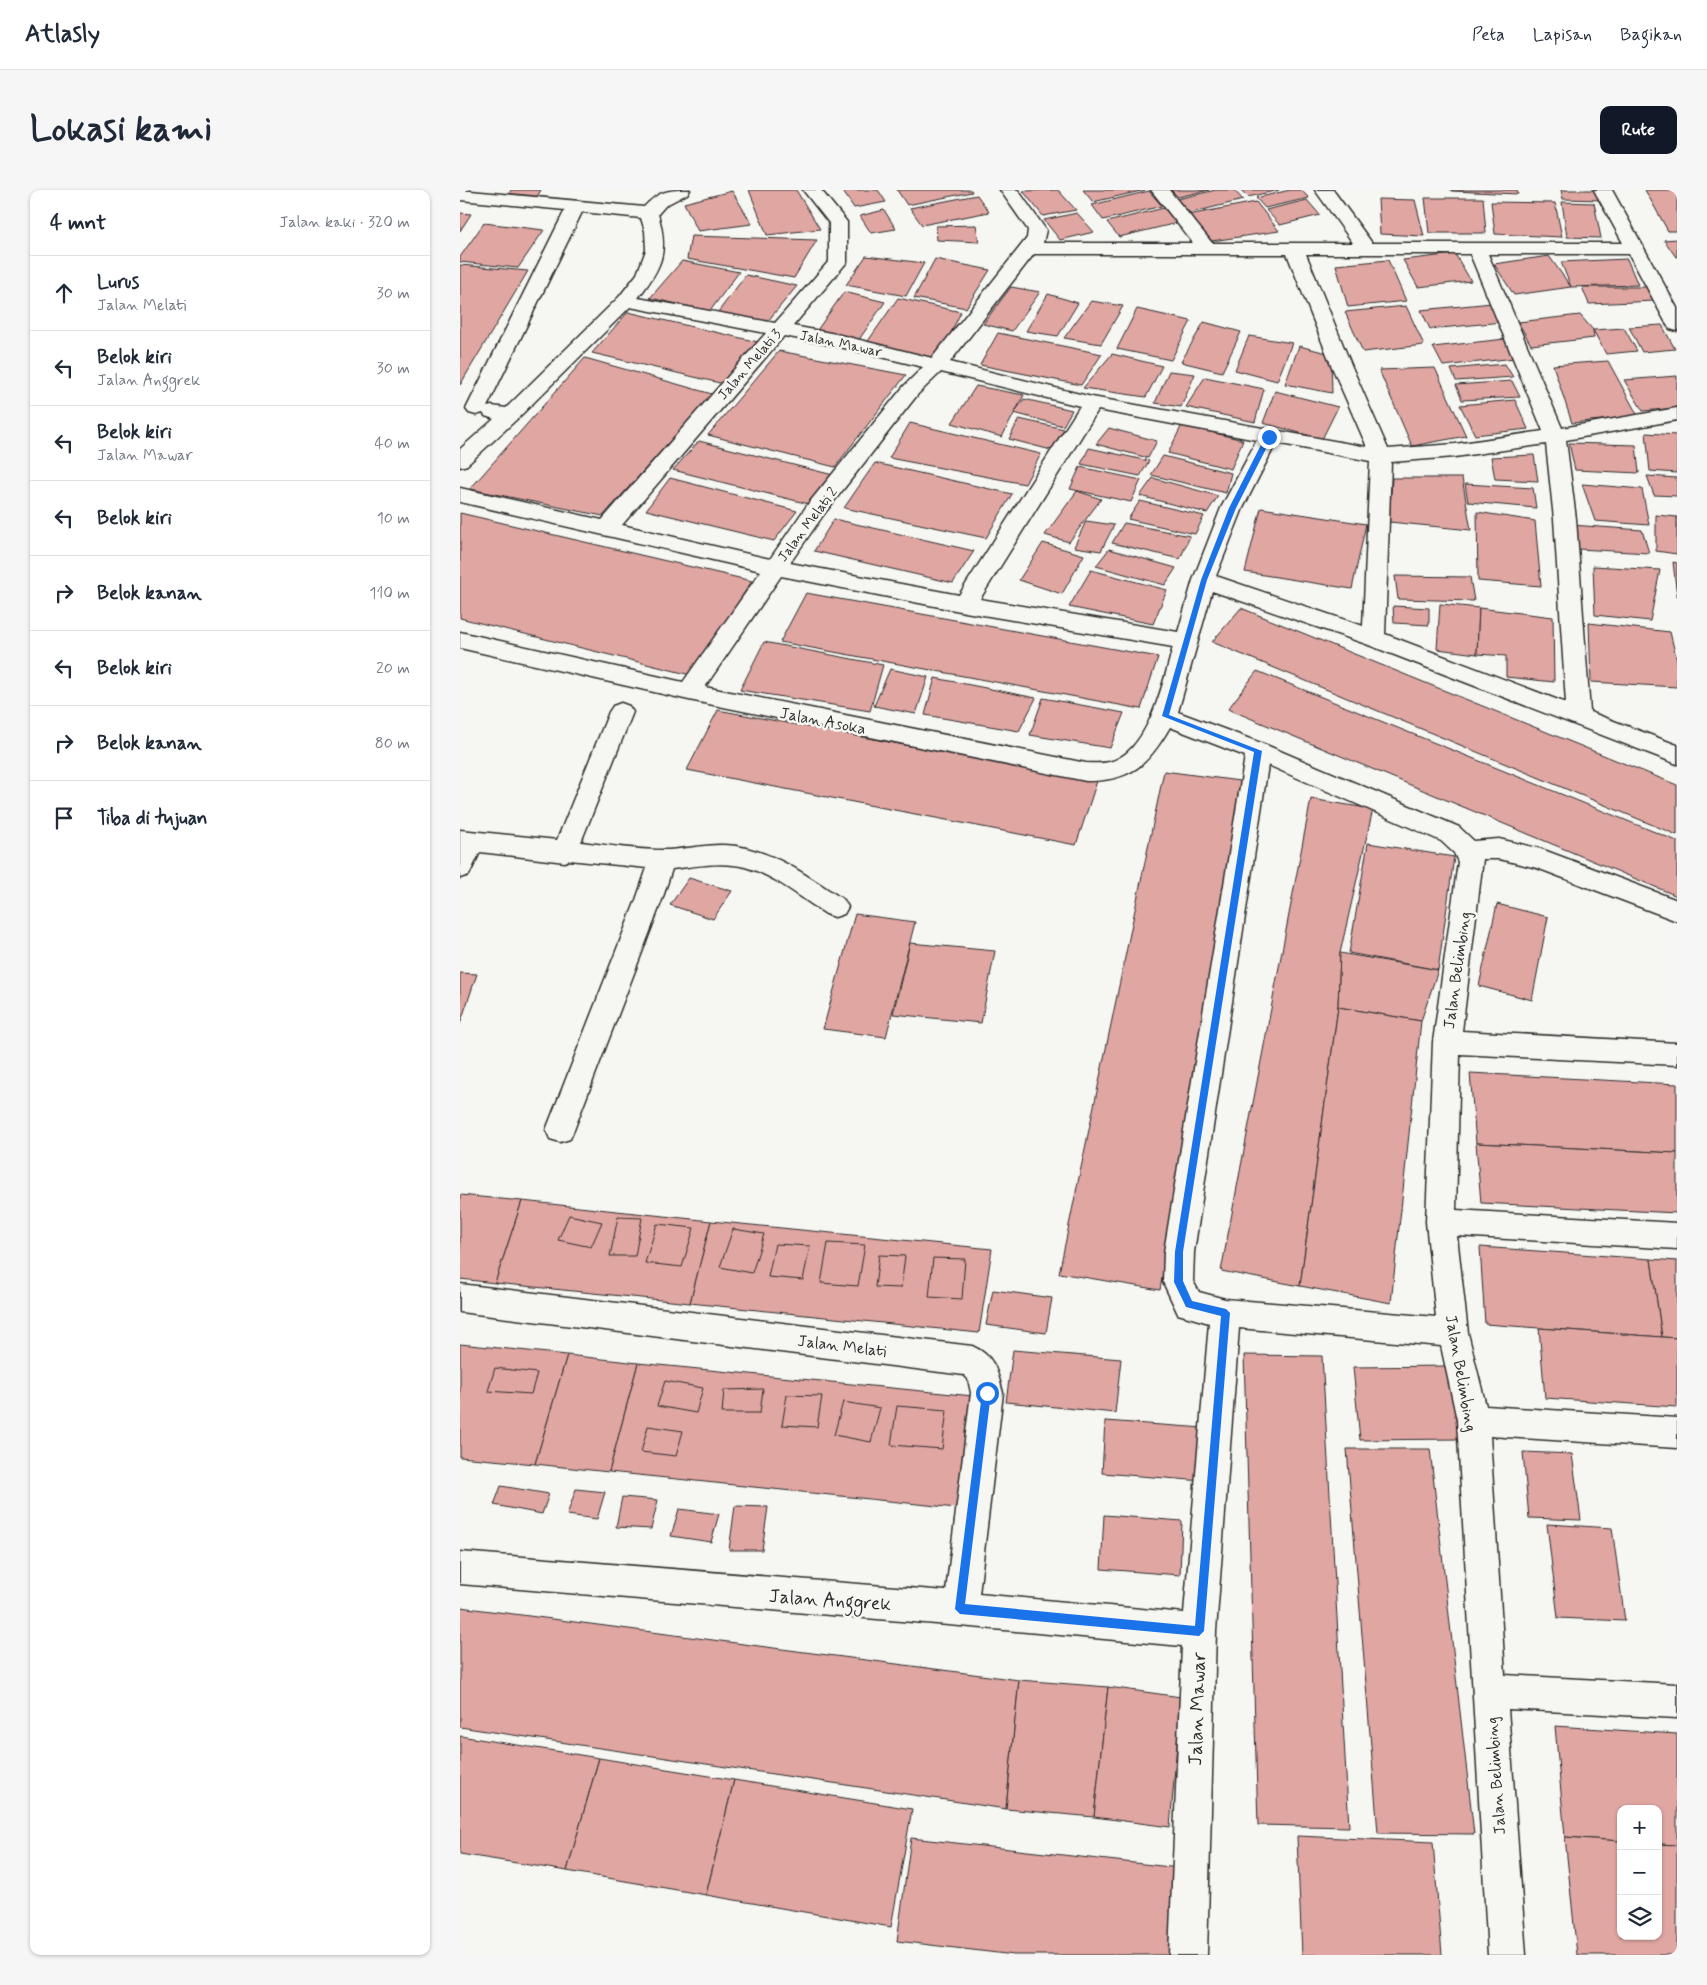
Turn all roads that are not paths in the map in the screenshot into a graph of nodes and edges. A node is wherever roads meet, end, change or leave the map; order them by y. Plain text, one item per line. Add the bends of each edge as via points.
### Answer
1 (681, 190) edge
2 (812, 190) edge
3 (1009, 190) edge
4 (1160, 190) edge
5 (1324, 190) edge
6 (1603, 190) edge
7 (460, 195) edge
8 (576, 206) junction
9 (649, 213) junction
10 (1030, 248) junction
11 (1207, 248) junction
12 (1294, 248) junction
13 (1367, 249) junction
14 (1478, 249) junction
15 (1637, 249) junction
16 (626, 301) junction
17 (1677, 325) edge
18 (779, 330) junction
19 (937, 365) junction
20 (1092, 403) junction
21 (468, 408) edge
22 (1677, 414) edge
23 (510, 415) junction
24 (1555, 436) junction
25 (1269, 437) junction
26 (1381, 456) junction
27 (460, 460) edge
28 (460, 495) edge
29 (607, 528) junction
30 (776, 567) junction
31 (1204, 580) junction
32 (965, 604) junction
33 (1374, 638) junction
34 (460, 640) edge
35 (1185, 641) junction
36 (689, 692) junction
37 (621, 712) dead end
38 (1165, 716) junction
39 (1579, 718) junction
40 (1258, 751) junction
41 (1677, 755) edge
42 (466, 841) edge
43 (565, 852) junction
44 (1468, 852) junction
45 (662, 860) junction
46 (460, 868) edge
47 (835, 907) dead end
48 (1677, 911) edge
49 (1447, 1042) junction
50 (1677, 1054) edge
51 (560, 1130) dead end
52 (1440, 1222) junction
53 (1677, 1236) edge
54 (460, 1298) edge
55 (1226, 1313) junction
56 (1453, 1333) junction
57 (1473, 1420) junction
58 (1677, 1433) edge
59 (460, 1568) edge
60 (960, 1609) junction
61 (1199, 1631) junction
62 (1489, 1691) junction
63 (1677, 1701) edge
64 (1188, 1955) edge
65 (1508, 1955) edge

1 - 9 street via 660,201
2 - 18 street, Jalan Melati 3 via 838,222 838,262
3 - 10 street via 1037,230
4 - 11 street
5 - 13 street
6 - 15 street
7 - 8 street
8 - 9 street
8 - 21 street
9 - 16 street via 655,250 646,275
10 - 11 street
10 - 19 street, Jalan Melati 2
11 - 12 street
12 - 13 street
12 - 26 street
13 - 14 street
14 - 15 street
14 - 24 street
15 - 17 street
16 - 18 street, Jalan Mawar
16 - 23 street
18 - 19 street, Jalan Mawar via 836,340
18 - 29 street, Jalan Melati 3
19 - 20 street, Jalan Mawar
19 - 30 street, Jalan Melati 2 via 911,390 816,509
20 - 25 street, Jalan Mawar
20 - 32 street
21 - 23 street
22 - 24 street, Jalan Mawar
23 - 27 street
24 - 26 street, Jalan Mawar
24 - 39 street via 1565,519
25 - 26 street, Jalan Mawar
25 - 31 street, Jalan Asoka via 1232,508
26 - 33 street
28 - 29 street
29 - 30 street
30 - 32 street
30 - 36 street, Jalan Melati 2
31 - 33 street
31 - 35 street, Jalan Asoka
32 - 35 street
33 - 39 street
34 - 36 street, Jalan Asoka
35 - 38 street, Jalan Asoka
36 - 38 street, Jalan Asoka via 1086,772 1111,771 1126,765 1143,752
37 - 43 street
38 - 40 street
39 - 41 street
40 - 44 street via 1450,834
40 - 55 street via 1179,1252 1178,1282 1190,1304
42 - 43 street
42 - 46 street
43 - 45 street
44 - 48 street via 1500,849 1519,853 1562,866
44 - 49 street, Jalan Belimbing via 1471,862
45 - 47 street via 732,855 751,859
45 - 51 street
49 - 50 street
49 - 52 street, Jalan Belimbing
52 - 53 street
52 - 56 street, Jalan Belimbing
54 - 60 street, Jalan Melati via 972,1362 982,1372 987,1393
55 - 56 street
55 - 61 street, Jalan Mawar
56 - 57 street, Jalan Belimbing
57 - 58 street
57 - 62 street, Jalan Belimbing
59 - 60 street, Jalan Anggrek
60 - 61 street, Jalan Anggrek
61 - 64 street, Jalan Mawar
62 - 63 street
62 - 65 street, Jalan Belimbing

